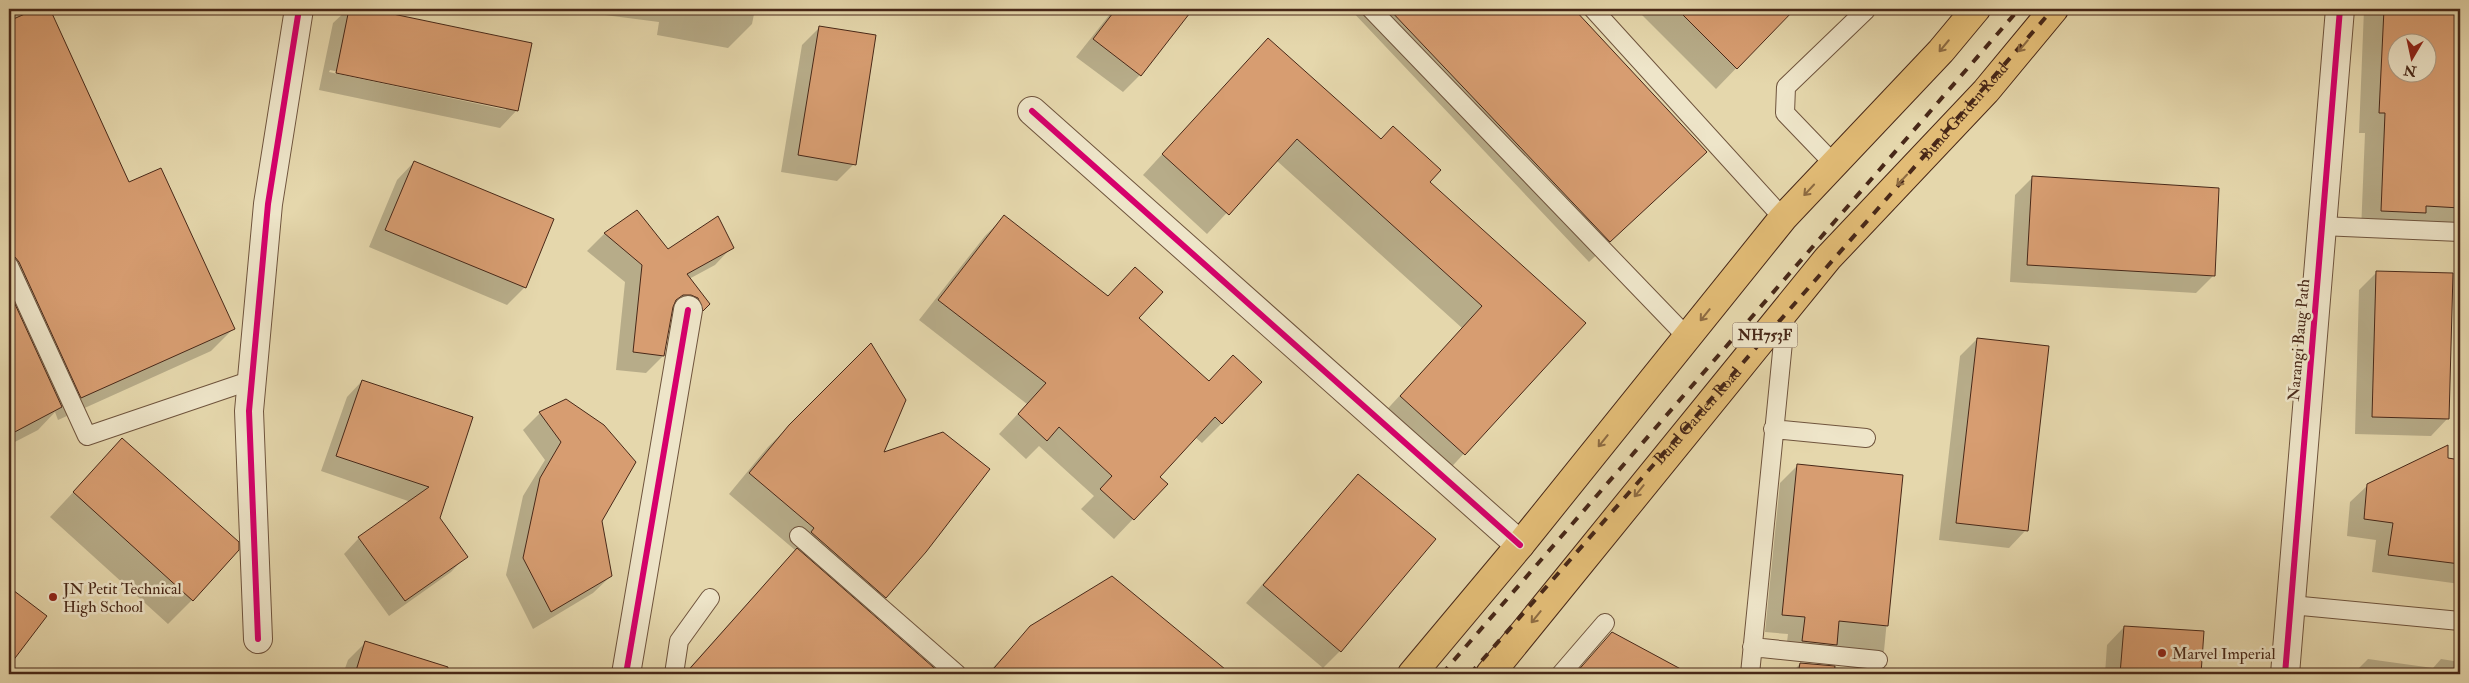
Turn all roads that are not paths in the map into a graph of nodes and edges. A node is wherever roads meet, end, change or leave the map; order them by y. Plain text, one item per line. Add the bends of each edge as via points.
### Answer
1 (299, 9) edge
2 (1371, 9) edge
3 (1593, 9) edge
4 (1976, 9) edge
5 (2054, 9) edge
6 (2340, 9) edge
7 (1866, 10) edge
8 (1032, 112) dead end
9 (1834, 164) junction
10 (1783, 218) junction
11 (2322, 226) junction
12 (2460, 232) edge
13 (9, 266) edge
14 (1786, 309) junction
15 (688, 310) dead end
16 (1687, 337) junction
17 (252, 380) junction
18 (1773, 429) junction
19 (1866, 438) dead end
20 (799, 536) dead end
21 (1520, 545) junction
22 (710, 598) dead end
23 (2291, 605) junction
24 (2460, 620) edge
25 (1604, 623) dead end
26 (258, 639) dead end
27 (1752, 647) junction
28 (1878, 660) dead end
29 (626, 674) edge
30 (674, 674) edge
31 (957, 674) edge
32 (1412, 674) edge
33 (1490, 674) edge
34 (1561, 674) edge
35 (1750, 674) edge
36 (2285, 674) edge

1 - 17 street via 268,204
2 - 16 lane
3 - 10 lane
4 -> 9 highway
5 -> 14 highway, Bund Garden Road / NH753F via 1986,91 1828,258
6 - 11 street, Narangi Baug Path
7 - 9 lane via 1786,87 1785,113
8 - 21 street
9 -> 10 highway
10 -> 16 highway
11 - 12 lane
11 - 23 street, Narangi Baug Path
13 - 17 lane via 87,436
14 - 18 lane
14 -> 33 highway, Bund Garden Road / NH753F
15 - 29 street
16 -> 21 highway
17 - 26 street via 249,411
18 - 19 lane
18 - 27 lane
20 - 31 lane
21 - 32 highway
22 - 30 lane via 679,642
23 - 24 lane
23 - 36 street, Narangi Baug Path
25 - 34 lane
27 - 28 lane
27 - 35 lane

